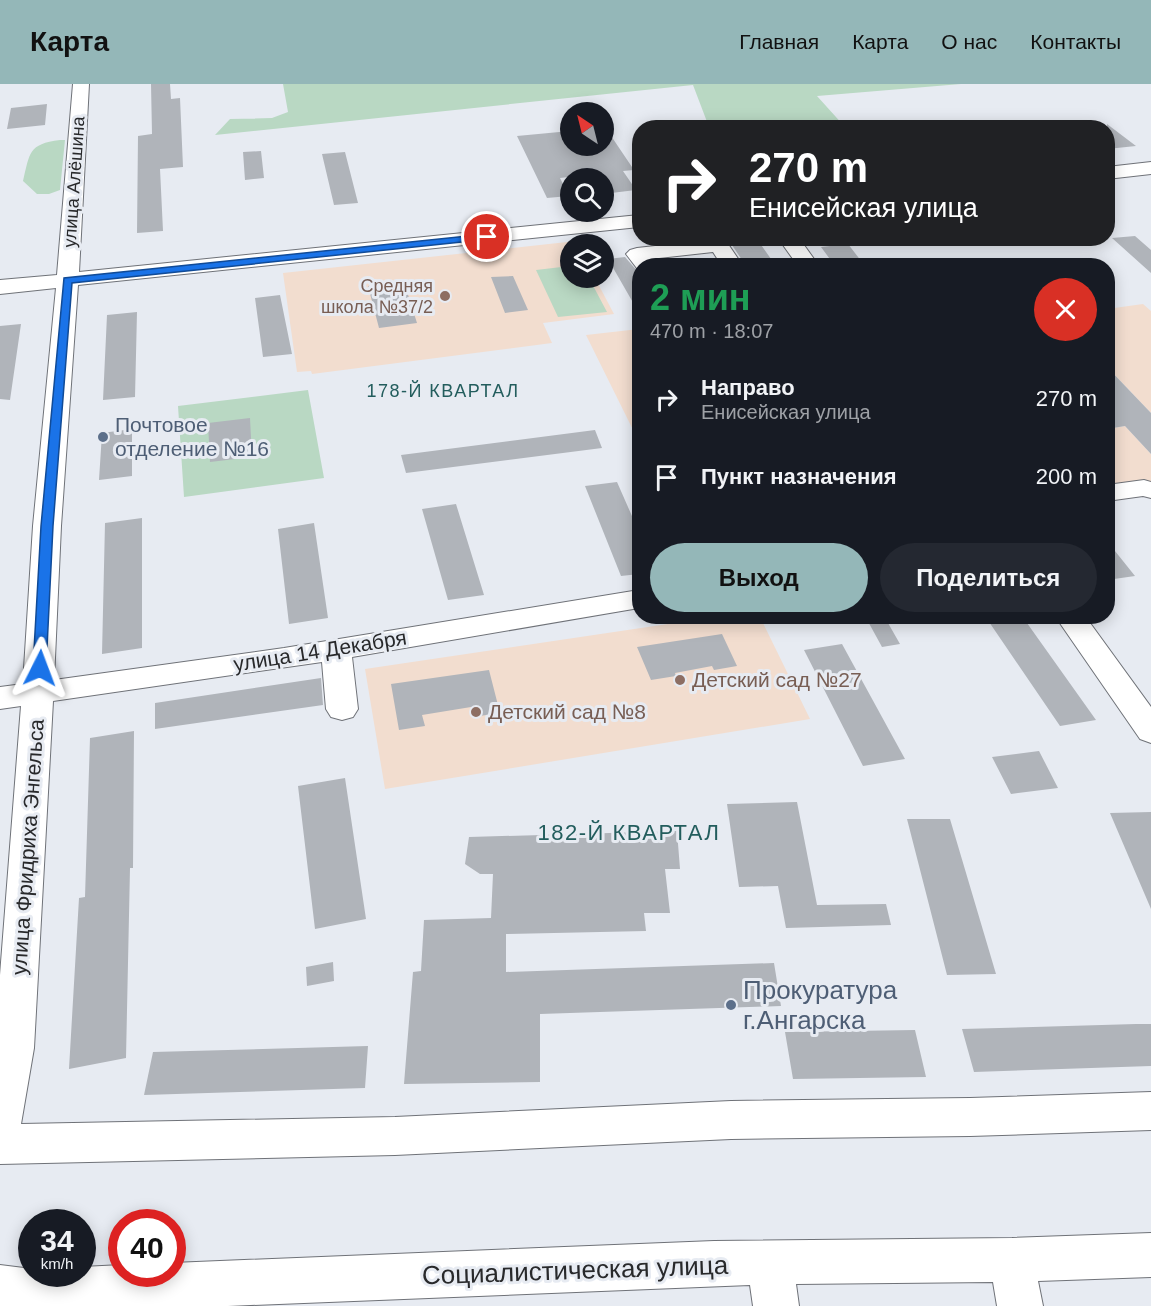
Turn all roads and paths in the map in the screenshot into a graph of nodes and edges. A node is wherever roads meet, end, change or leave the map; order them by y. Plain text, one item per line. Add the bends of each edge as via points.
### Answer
1 (81, 84) edge
2 (1151, 168) edge
3 (1115, 172) edge
4 (632, 222) edge
5 (710, 246) edge
6 (639, 258) edge
7 (67, 280) junction
8 (0, 287) edge
9 (1151, 490) edge
10 (1115, 492) edge
11 (632, 600) edge
12 (1075, 624) edge
13 (336, 649) junction
14 (38, 693) junction
15 (0, 698) edge
16 (342, 709) dead end
17 (1151, 731) edge
18 (1151, 1111) edge
19 (0, 1125) edge
20 (0, 1144) edge
21 (1151, 1256) edge
22 (1012, 1260) junction
23 (770, 1263) junction
24 (0, 1287) edge
25 (776, 1306) edge
26 (1020, 1306) edge

1 - 7 street, улица Алёшина
2 - 3 street
4 - 7 street
5 - 6 street via 637,254
7 - 8 street
7 - 14 street, улица Фридриха Энгельса
9 - 10 street
11 - 13 street, улица 14 Декабря
12 - 17 street
13 - 14 street, улица 14 Декабря
13 - 16 street
14 - 15 street, улица 14 Декабря
14 - 19 street, улица Фридриха Энгельса via 14,1048
18 - 20 street via 730,1120 395,1136
21 - 22 street, Социалистическая улица
22 - 23 street, Социалистическая улица
22 - 26 street
23 - 24 street, Социалистическая улица via 21,1292
23 - 25 street

